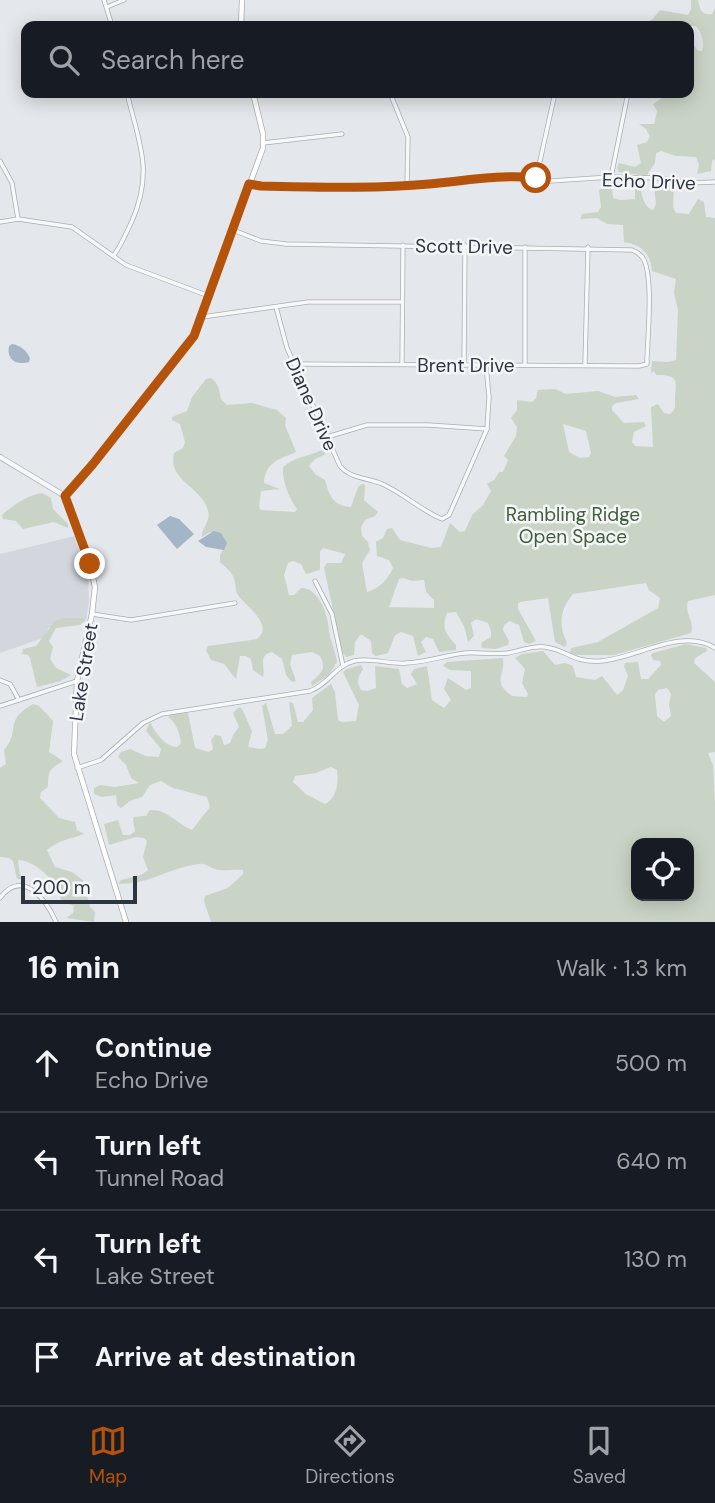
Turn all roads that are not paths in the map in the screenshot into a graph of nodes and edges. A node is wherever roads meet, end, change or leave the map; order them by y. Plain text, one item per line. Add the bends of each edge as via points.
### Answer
1 (104, 0) edge
2 (124, 0) edge
3 (242, 0) edge
4 (107, 7) junction
5 (111, 21) edge
6 (241, 21) edge
7 (128, 98) edge
8 (255, 98) edge
9 (392, 98) edge
10 (554, 98) edge
11 (627, 98) edge
12 (342, 134) dead end
13 (263, 143) junction
14 (0, 161) edge
15 (611, 177) junction
16 (536, 178) junction
17 (715, 182) edge
18 (249, 184) junction
19 (407, 185) junction
20 (18, 219) junction
21 (0, 222) edge
22 (233, 230) junction
23 (465, 245) junction
24 (403, 246) junction
25 (525, 247) junction
26 (587, 247) junction
27 (114, 255) junction
28 (209, 296) junction
29 (402, 302) junction
30 (276, 307) junction
31 (202, 317) junction
32 (294, 364) junction
33 (402, 364) junction
34 (464, 365) junction
35 (486, 365) junction
36 (525, 365) junction
37 (585, 365) junction
38 (639, 366) joint
39 (487, 429) junction
40 (327, 437) junction
41 (0, 457) edge
42 (65, 496) junction
43 (315, 581) dead end
44 (235, 603) dead end
45 (92, 614) junction
46 (715, 648) edge
47 (343, 666) junction
48 (0, 680) edge
49 (77, 681) junction
50 (19, 700) junction
51 (0, 706) edge
52 (77, 768) junction
53 (0, 898) edge
54 (56, 922) edge
55 (126, 922) edge

1 - 4 street
2 - 4 street
3 - 6 main road
4 - 5 street
7 - 27 street via 143,158 144,188
8 - 13 main road
9 - 19 street via 408,137
10 - 16 street
11 - 15 street
12 - 13 street
13 - 18 main road
14 - 20 street via 12,183
15 - 16 street, Echo Drive
15 - 17 street, Echo Drive
16 - 19 street, Echo Drive via 488,176
18 - 19 street, Echo Drive
18 - 22 main road
20 - 21 street
20 - 27 street via 72,227
22 - 24 street, Scott Drive via 272,243
22 - 28 main road
23 - 24 street, Scott Drive
23 - 25 street, Scott Drive
23 - 34 street
24 - 29 street
25 - 26 street, Scott Drive
25 - 36 street
26 - 37 street
26 - 38 street, Scott Drive via 632,250 639,253 648,273 648,358
27 - 28 street via 141,272
28 - 31 main road
29 - 30 street via 321,301
29 - 33 street
30 - 31 street
30 - 32 street, Diane Drive
31 - 42 main road via 184,351
32 - 33 street, Brent Drive
32 - 40 street, Diane Drive
33 - 34 street, Brent Drive
34 - 35 street, Brent Drive
35 - 36 street, Brent Drive
35 - 39 street
36 - 37 street, Brent Drive
37 - 38 street, Brent Drive
39 - 40 street via 368,425
39 - 40 street, Diane Drive via 446,519 381,484 345,472
41 - 42 street
42 - 45 main road, Lake Street via 92,573
43 - 47 street via 332,614
44 - 45 street via 131,620
45 - 49 main road, Lake Street
46 - 47 street via 682,640 627,656 585,661 538,647 405,664 363,660
47 - 52 street via 310,691 162,713 143,723 101,760
48 - 50 street via 10,684
49 - 50 street
49 - 52 main road, Lake Street via 73,742
50 - 51 street
52 - 55 main road, Lake Street
53 - 54 street via 9,888 30,888

